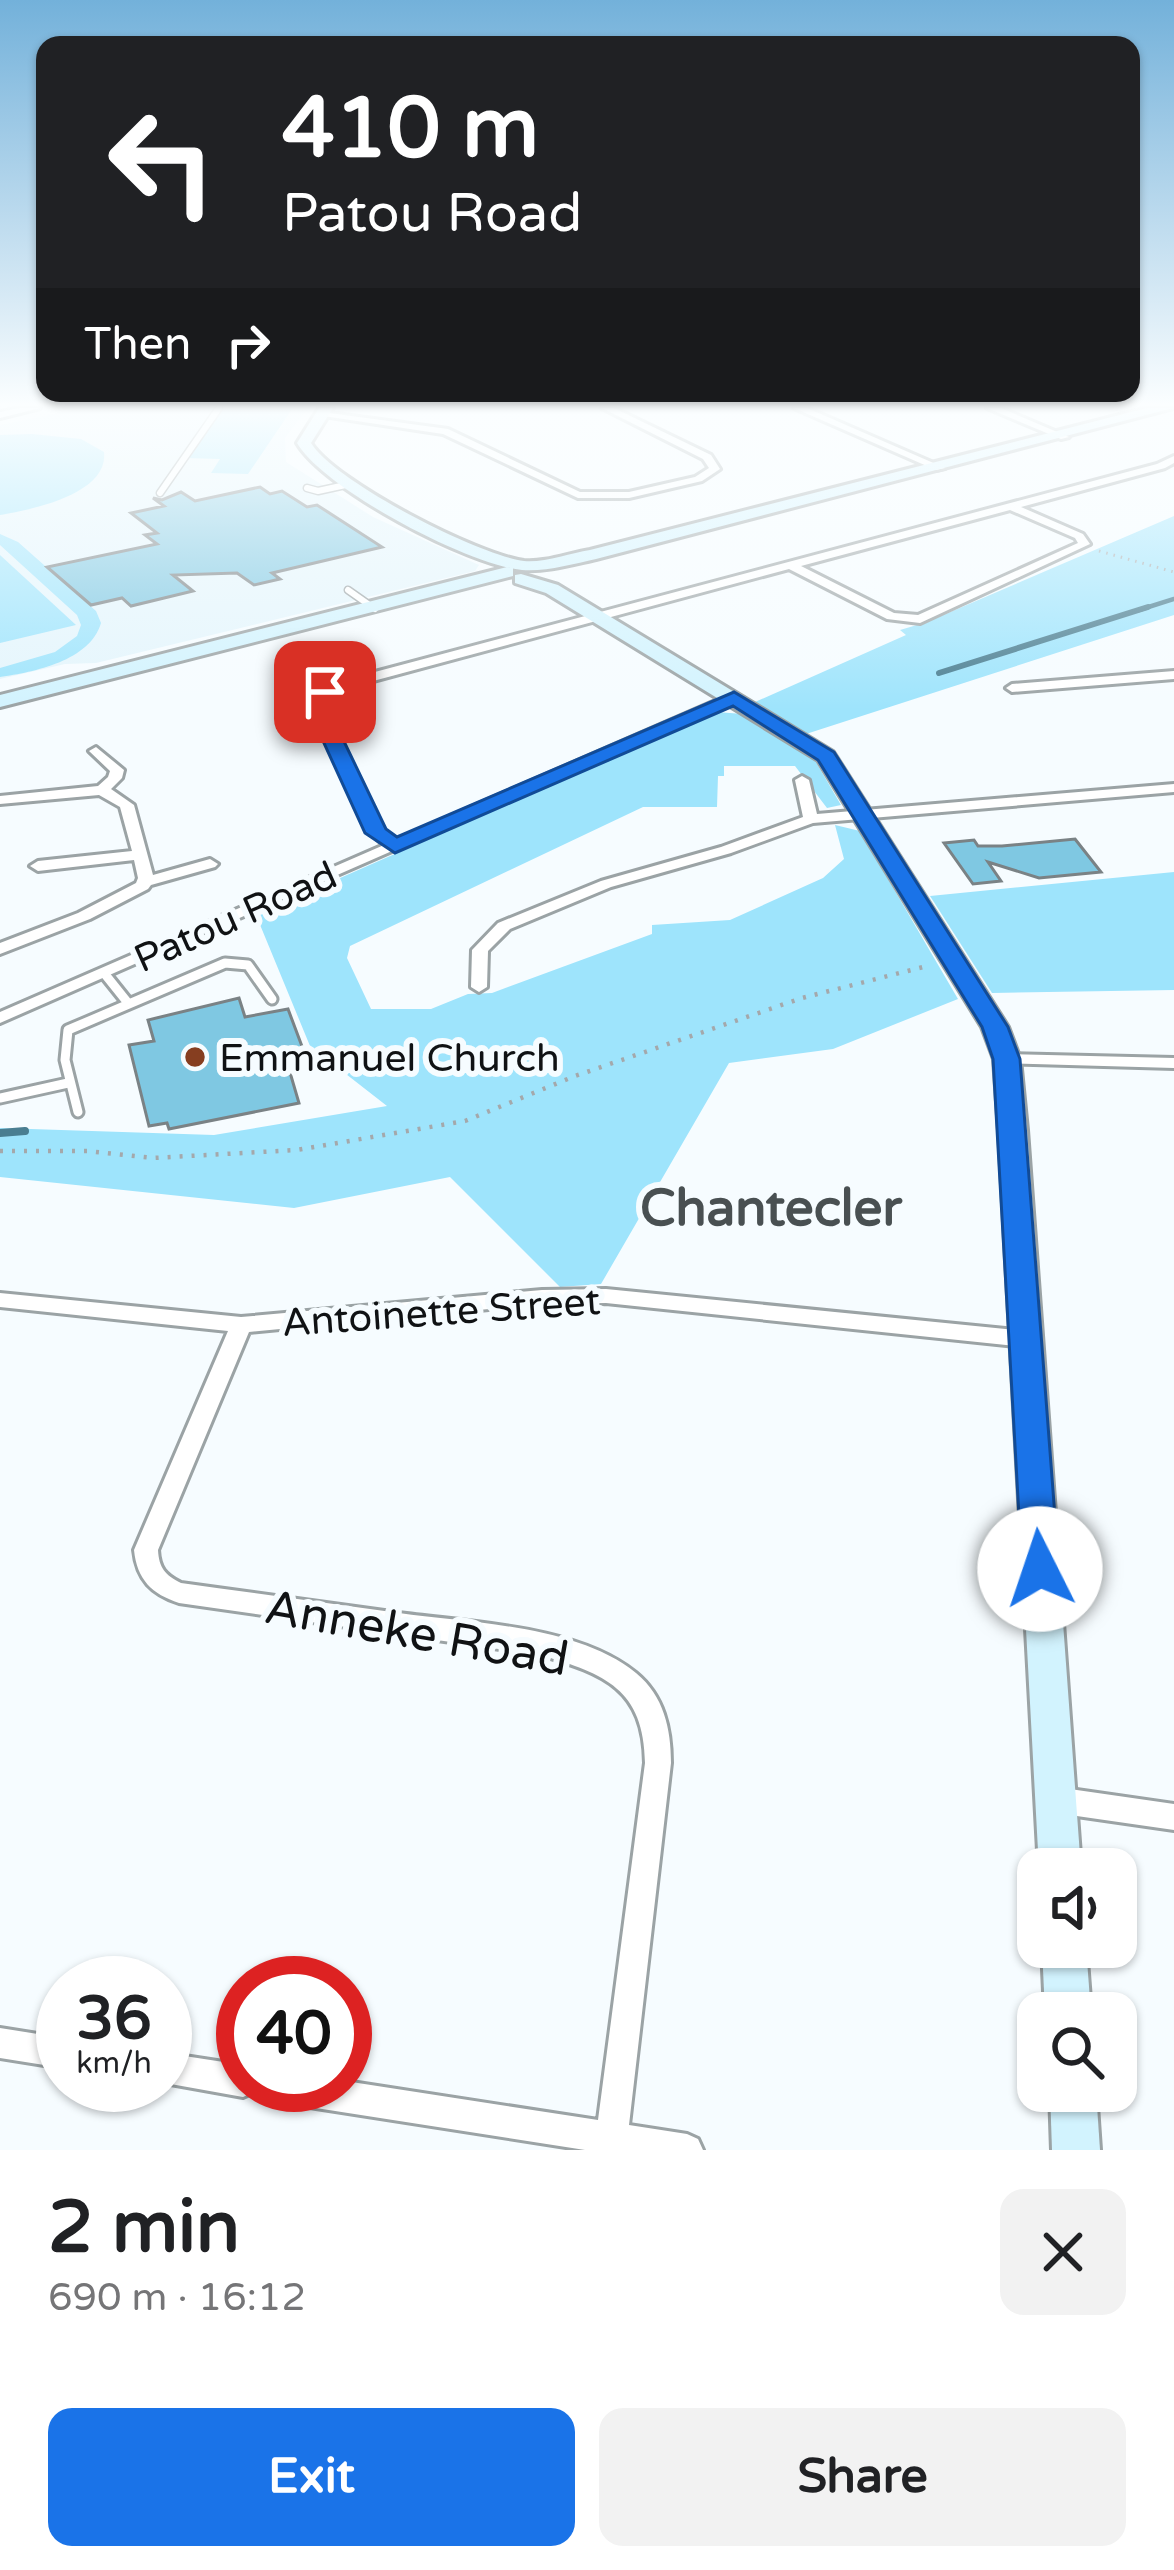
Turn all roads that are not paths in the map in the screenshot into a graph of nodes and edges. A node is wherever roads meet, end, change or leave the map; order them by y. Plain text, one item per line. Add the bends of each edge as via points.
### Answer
1 (388, 508) edge
2 (778, 508) edge
3 (1002, 508) edge
4 (1016, 508) edge
5 (790, 565) junction
6 (524, 572) junction
7 (348, 590) dead end
8 (375, 609) junction
9 (598, 616) junction
10 (1174, 675) edge
11 (1012, 688) dead end
12 (734, 698) junction
13 (0, 701) edge
14 (96, 751) dead end
15 (802, 780) dead end
16 (1174, 788) edge
17 (102, 790) junction
18 (0, 800) edge
19 (866, 815) junction
20 (811, 819) junction
21 (395, 846) junction
22 (141, 855) junction
23 (210, 864) dead end
24 (38, 866) dead end
25 (145, 882) junction
26 (0, 949) edge
27 (104, 973) junction
28 (479, 987) dead end
29 (272, 999) dead end
30 (128, 1003) junction
31 (0, 1018) edge
32 (1007, 1059) junction
33 (1174, 1064) edge
34 (68, 1083) junction
35 (0, 1098) edge
36 (77, 1112) dead end
37 (0, 1300) edge
38 (241, 1324) junction
39 (1024, 1339) junction
40 (1056, 1800) junction
41 (1174, 1817) edge
42 (1059, 1848) edge
43 (0, 2043) edge
44 (36, 2049) edge
45 (372, 2101) edge
46 (1073, 2112) edge
47 (612, 2138) junction
48 (687, 2150) edge
49 (1076, 2150) edge

1 - 6 street
2 - 6 street
3 - 5 street
4 - 5 street via 1079,536 1083,546 915,620 891,616
5 - 9 street
6 - 8 street
6 - 9 street
7 - 8 lane
8 - 13 street
9 - 12 street
9 - 21 street via 320,696 318,708 376,833
10 - 11 street
12 - 19 street via 822,752
12 - 21 street, Patou Road
14 - 17 street via 117,770
15 - 20 street
16 - 19 street
17 - 18 street
17 - 22 street via 127,805
19 - 20 street
19 - 32 street
20 - 28 street via 504,926 480,950
21 - 27 street, Patou Road
22 - 24 street
22 - 25 street
23 - 25 street
25 - 26 street
27 - 30 lane
27 - 31 street, Patou Road
29 - 30 lane via 237,962
30 - 34 lane via 68,1030
32 - 33 street
32 - 39 street
34 - 35 lane
34 - 36 lane
37 - 38 street, Antoinette Street
38 - 39 street, Antoinette Street via 605,1296
38 - 47 street, Anneke Road via 146,1550 157,1582 178,1593 541,1644 624,1679 654,1711 658,1763
39 - 40 street
40 - 41 street
40 - 42 street
43 - 44 street
45 - 47 street
46 - 49 street
47 - 48 street

